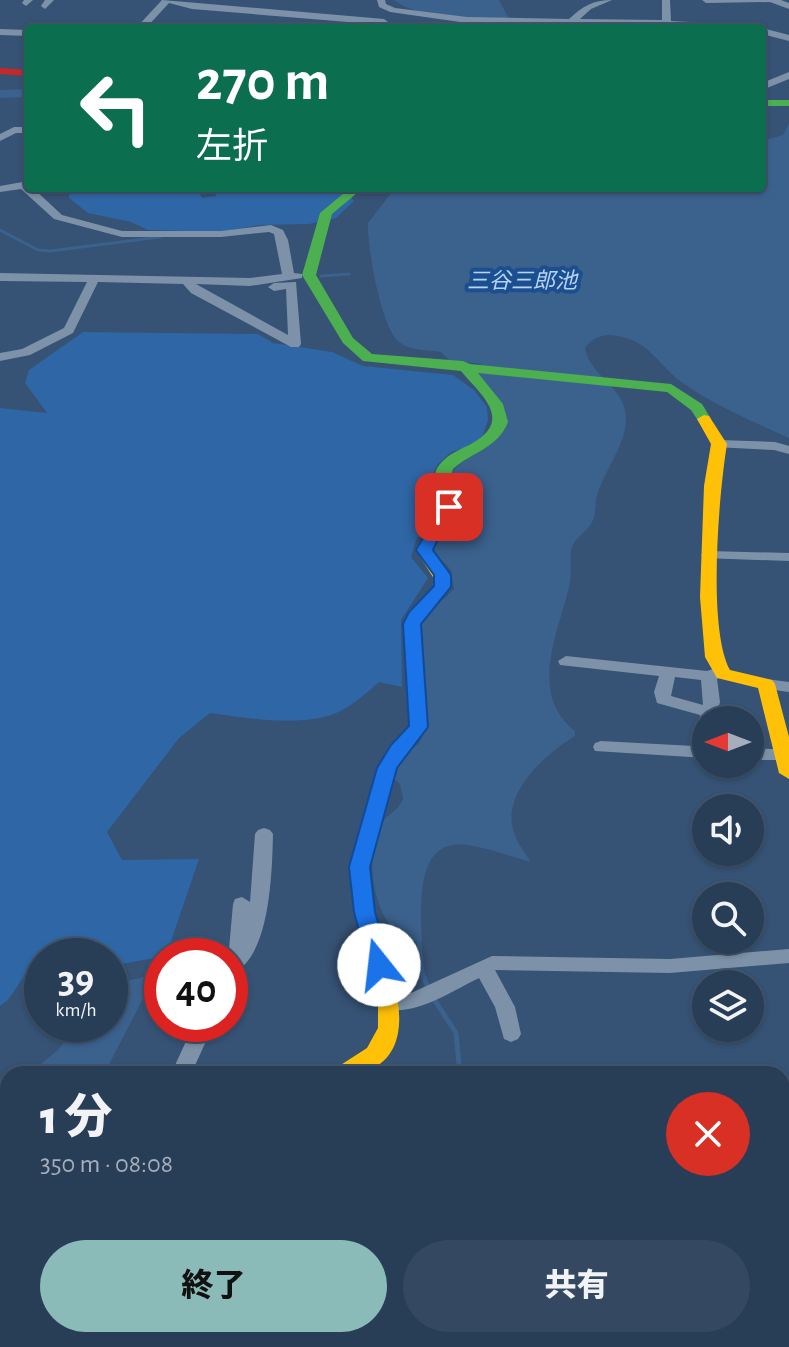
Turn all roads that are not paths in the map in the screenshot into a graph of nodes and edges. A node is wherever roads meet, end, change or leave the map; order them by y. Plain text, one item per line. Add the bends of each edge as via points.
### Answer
1 (168, 0) edge
2 (381, 0) edge
3 (608, 0) edge
4 (666, 0) edge
5 (706, 0) edge
6 (770, 0) edge
7 (789, 6) edge
8 (393, 10) junction
9 (145, 24) edge
10 (370, 24) edge
11 (381, 24) edge
12 (564, 24) edge
13 (670, 24) edge
14 (0, 32) edge
15 (766, 32) edge
16 (24, 33) edge
17 (789, 38) edge
18 (0, 71) edge
19 (24, 73) edge
20 (789, 75) edge
21 (766, 85) edge
22 (766, 103) edge
23 (789, 103) edge
24 (24, 130) edge
25 (0, 138) edge
26 (24, 184) edge
27 (0, 189) edge
28 (33, 192) edge
29 (352, 192) edge
30 (309, 275) junction
31 (0, 277) edge
32 (289, 278) junction
33 (94, 279) junction
34 (187, 281) junction
35 (250, 282) junction
36 (0, 357) edge
37 (463, 365) junction
38 (719, 444) junction
39 (789, 450) edge
40 (708, 555) junction
41 (789, 557) edge
42 (566, 661) dead end
43 (669, 671) junction
44 (714, 674) junction
45 (766, 684) junction
46 (789, 687) edge
47 (711, 706) edge
48 (692, 712) edge
49 (601, 747) dead end
50 (692, 751) edge
51 (764, 758) edge
52 (788, 764) edge
53 (264, 834) dead end
54 (242, 904) dead end
55 (240, 938) edge
56 (248, 942) edge
57 (789, 956) edge
58 (483, 968) junction
59 (389, 1003) junction
60 (511, 1034) dead end
61 (196, 1042) edge
62 (185, 1066) edge
63 (356, 1066) edge

1 - 9 street
1 - 10 street
2 - 8 street
3 - 12 street
4 - 13 street
5 - 6 street
6 - 7 street
8 - 11 street
8 - 12 street
14 - 16 street
15 - 17 street
18 - 19 street
20 - 21 street
22 - 23 street
24 - 25 street
26 - 27 street
28 - 32 street via 58,217 122,234 271,228 282,240
29 - 30 street via 326,213
30 - 32 street
30 - 37 street via 348,340 368,358
31 - 33 street
32 - 35 street
33 - 34 street
33 - 36 street via 69,330 26,352
34 - 35 street
34 - 35 street via 295,344 292,285 263,288
37 - 38 street via 671,388 697,407
37 - 59 street via 501,419 485,444 442,472 450,502 424,550 444,582 412,624 418,727 387,768 359,867 364,912
38 - 39 street
38 - 40 street via 712,467
40 - 41 street
40 - 44 street
42 - 43 street
43 - 44 street
43 - 48 street via 663,699
44 - 45 street
44 - 47 street
45 - 46 street
45 - 52 street
49 - 50 street
51 - 52 street
53 - 56 street via 263,875
54 - 55 street
57 - 58 street via 670,966 516,962
58 - 59 street via 414,1000
58 - 60 street via 505,1007
59 - 63 street via 385,1041
61 - 62 street

